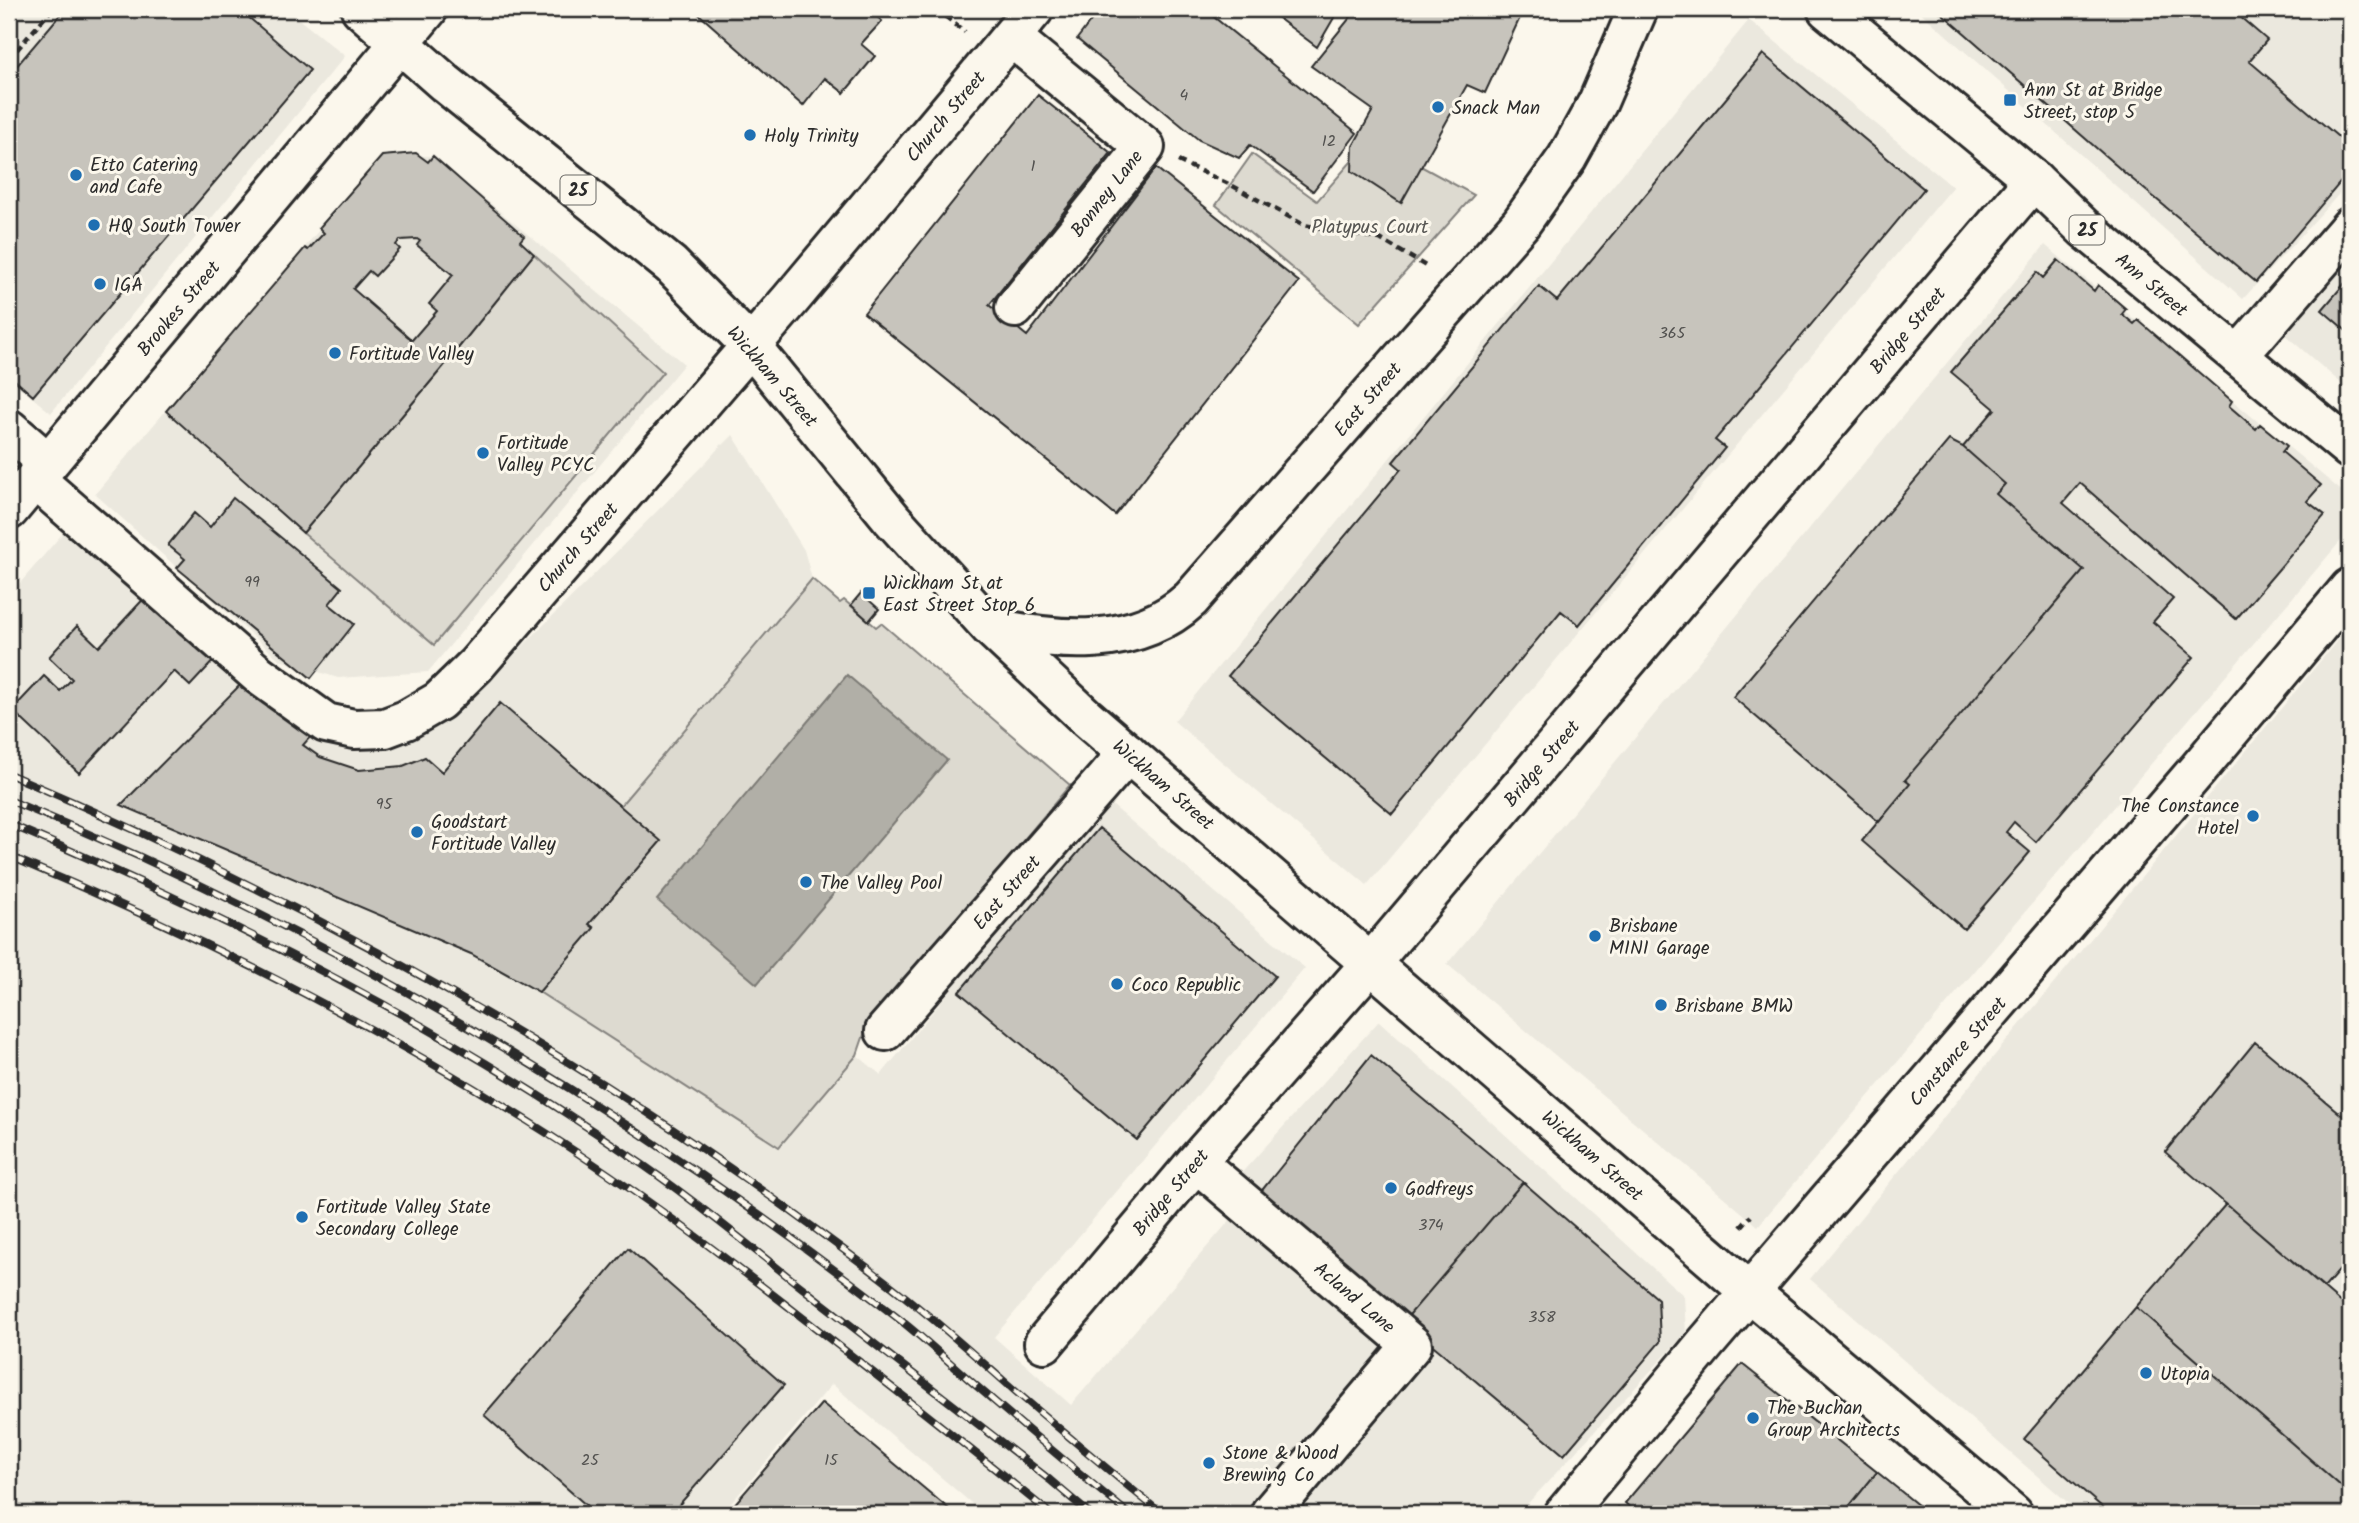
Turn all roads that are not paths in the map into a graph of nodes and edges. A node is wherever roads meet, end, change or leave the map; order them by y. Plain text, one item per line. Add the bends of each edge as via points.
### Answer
1 (361, 9) edge
2 (428, 9) edge
3 (1638, 9) edge
4 (1827, 9) edge
5 (1023, 23) edge
6 (398, 43) junction
7 (2034, 180) junction
8 (2350, 227) edge
9 (1015, 308) dead end
10 (750, 345) junction
11 (2238, 356) junction
12 (9, 429) edge
13 (2350, 449) edge
14 (42, 471) junction
15 (9, 510) edge
16 (2350, 588) edge
17 (990, 627) junction
18 (1128, 753) junction
19 (1371, 963) junction
20 (885, 1031) dead end
21 (1196, 1161) junction
22 (1750, 1292) junction
23 (1044, 1343) dead end
24 (1271, 1513) edge
25 (1564, 1514) edge
26 (2014, 1514) edge

1 - 6 street, Wickham Street / 25
2 - 6 street, Brookes Street
3 - 17 street, East Street via 1592,113 1521,223 1179,611 1152,626 1115,636 1072,639
4 - 7 street, Ann Street / 25
5 - 9 street, Bonney Lane via 1145,147
5 - 10 street, Church Street
6 - 10 street, Wickham Street / 25 via 671,265
6 - 14 street, Brookes Street
7 - 11 street, Ann Street / 25 via 2084,228
7 - 19 street, Bridge Street
8 - 11 street
10 - 14 street, Church Street via 476,666 439,701 385,728 354,729 326,723 259,674
10 - 17 street, Wickham Street / 25 via 892,519
11 - 13 street, Ann Street / 25
12 - 14 street, Church Street
14 - 15 street, Brookes Street
16 - 22 street, Constance Street
17 - 18 street, Wickham Street
18 - 19 street, Wickham Street
18 - 20 street, East Street
19 - 21 street, Bridge Street
19 - 22 street, Wickham Street
21 - 23 street, Bridge Street
21 - 24 street, Acland Lane via 1412,1345
22 - 25 street, Constance Street
22 - 26 street, Wickham Street

